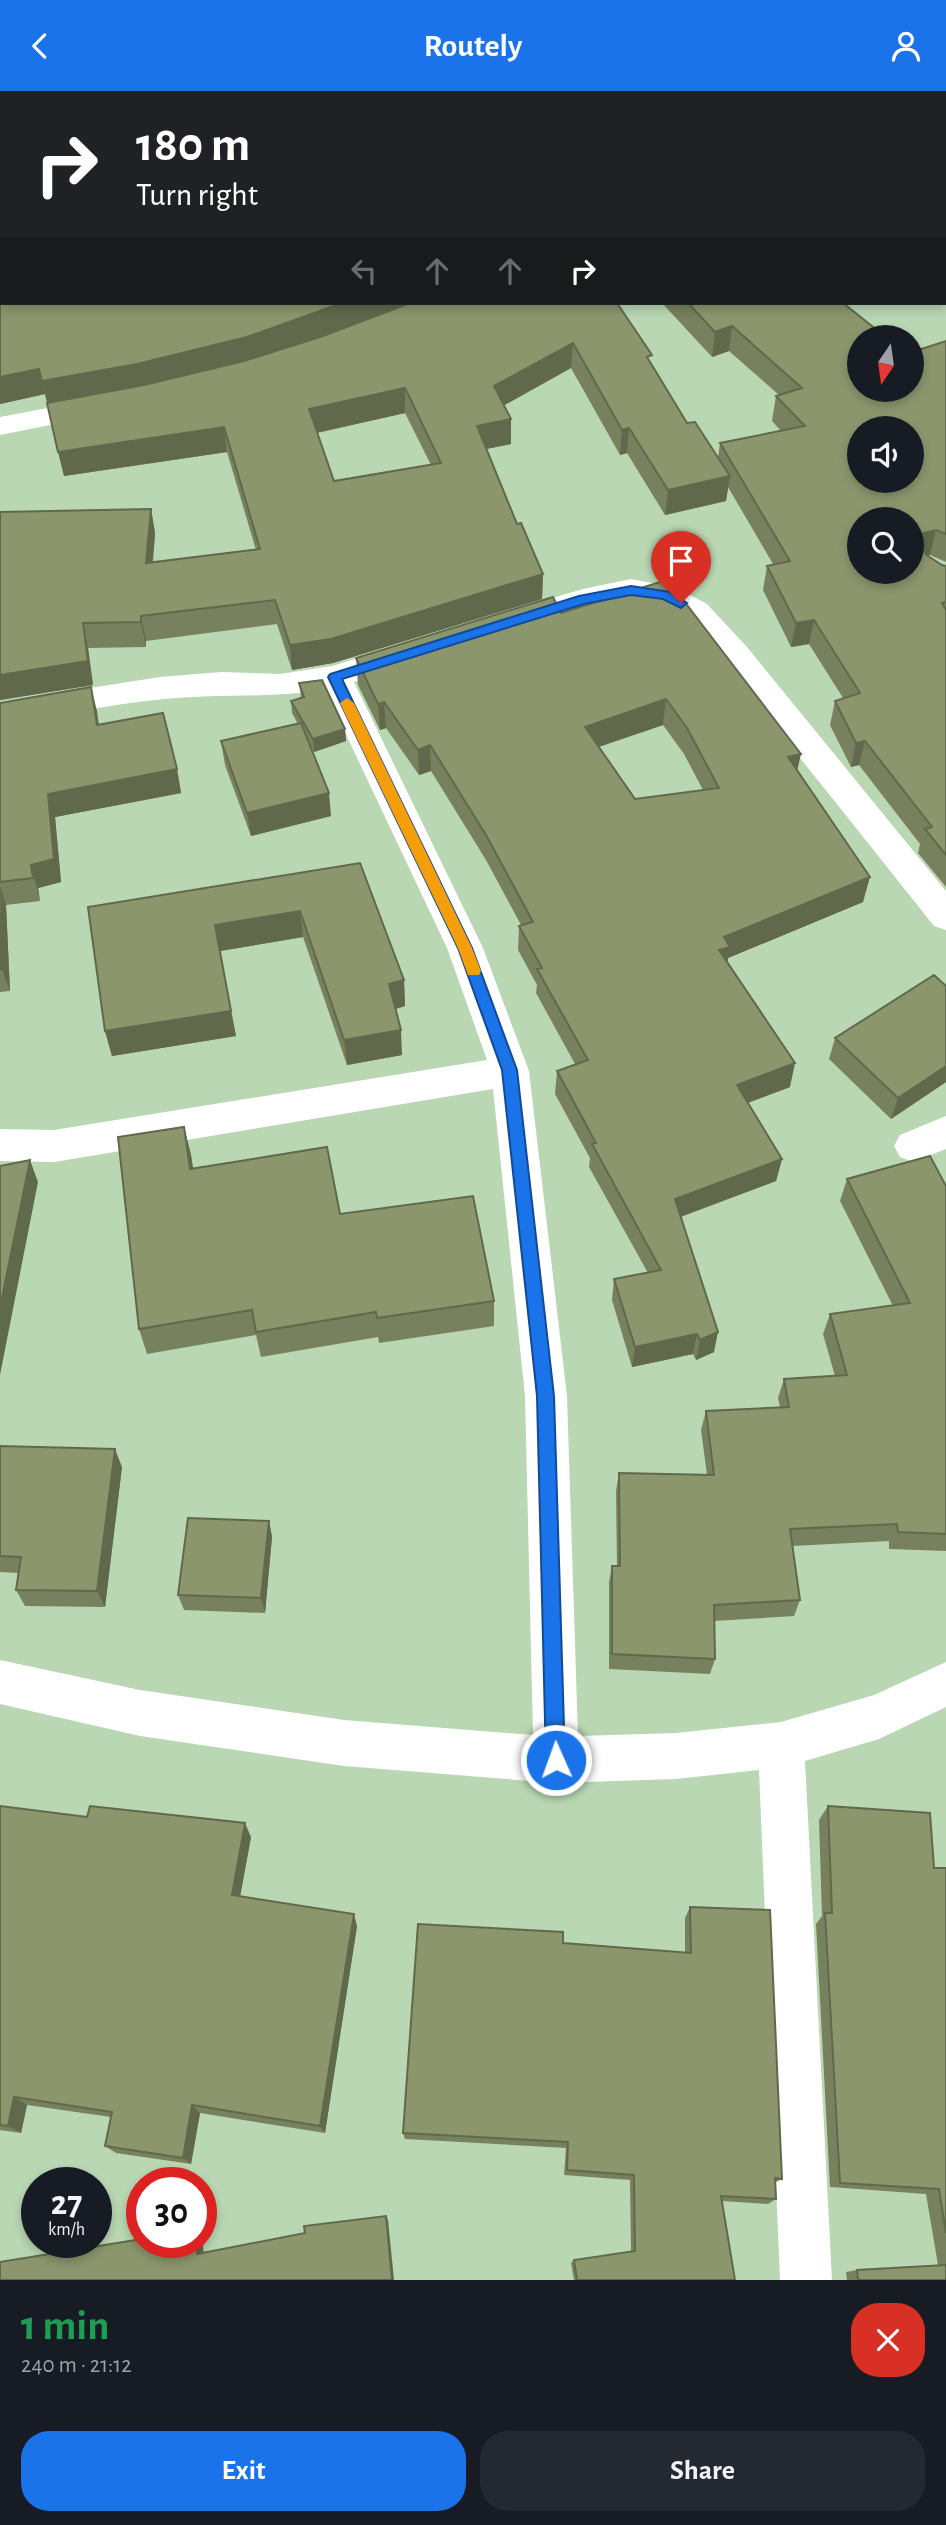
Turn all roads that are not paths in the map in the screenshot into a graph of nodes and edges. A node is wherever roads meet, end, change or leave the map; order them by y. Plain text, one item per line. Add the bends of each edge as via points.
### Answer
1 (120, 404) edge
2 (0, 426) edge
3 (479, 632) edge
4 (387, 661) edge
5 (335, 677) junction
6 (0, 714) edge
7 (946, 916) edge
8 (510, 1070) junction
9 (0, 1145) edge
10 (0, 1682) edge
11 (946, 1683) edge
12 (781, 1745) junction
13 (556, 1760) junction
14 (806, 2280) edge

1 - 2 street
3 - 7 street via 631,590 666,595 696,612 736,655
4 - 5 street
5 - 6 street via 280,685 160,688
5 - 8 street via 465,948
8 - 9 street via 54,1146
8 - 13 street via 546,1396
10 - 13 street via 140,1713 344,1743
11 - 12 street via 879,1716
12 - 13 street via 676,1756
12 - 14 street

